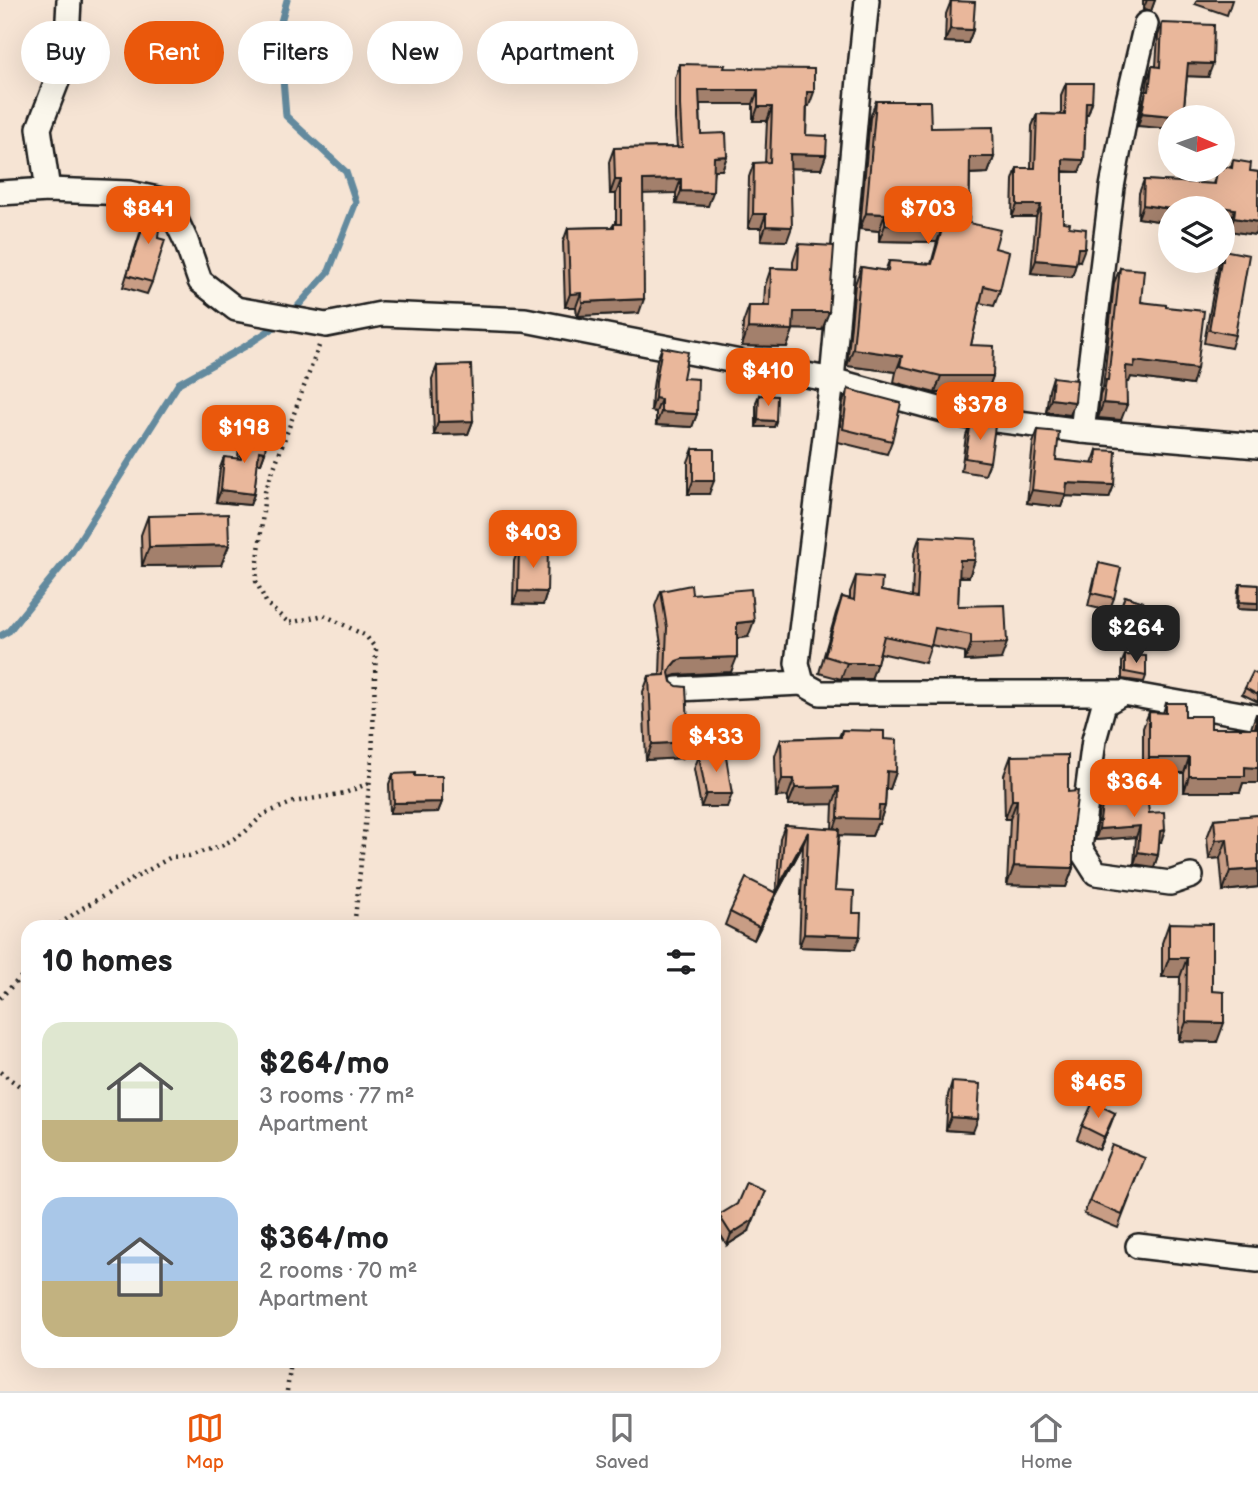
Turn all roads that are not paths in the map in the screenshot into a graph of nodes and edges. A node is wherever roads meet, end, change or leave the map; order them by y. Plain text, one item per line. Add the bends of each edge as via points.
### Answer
1 (69, 0) edge
2 (867, 0) edge
3 (1146, 24) dead end
4 (48, 190) junction
5 (0, 193) edge
6 (832, 380) junction
7 (1082, 431) junction
8 (1258, 446) edge
9 (802, 683) junction
10 (677, 689) edge
11 (1123, 694) junction
12 (1258, 717) edge
13 (1191, 876) dead end
14 (1139, 1246) dead end
15 (1258, 1260) edge

1 - 4 street via 66,58 40,128
2 - 6 street
3 - 7 street via 1112,187
4 - 5 street
4 - 6 street via 129,193 167,201 200,281 236,309 326,325 381,314 525,320
6 - 7 street via 965,416
6 - 9 street via 797,663
7 - 8 street
9 - 10 street
9 - 11 street via 820,693
11 - 12 street
11 - 13 street via 1104,704 1100,716 1080,848 1096,873 1170,883
14 - 15 street

